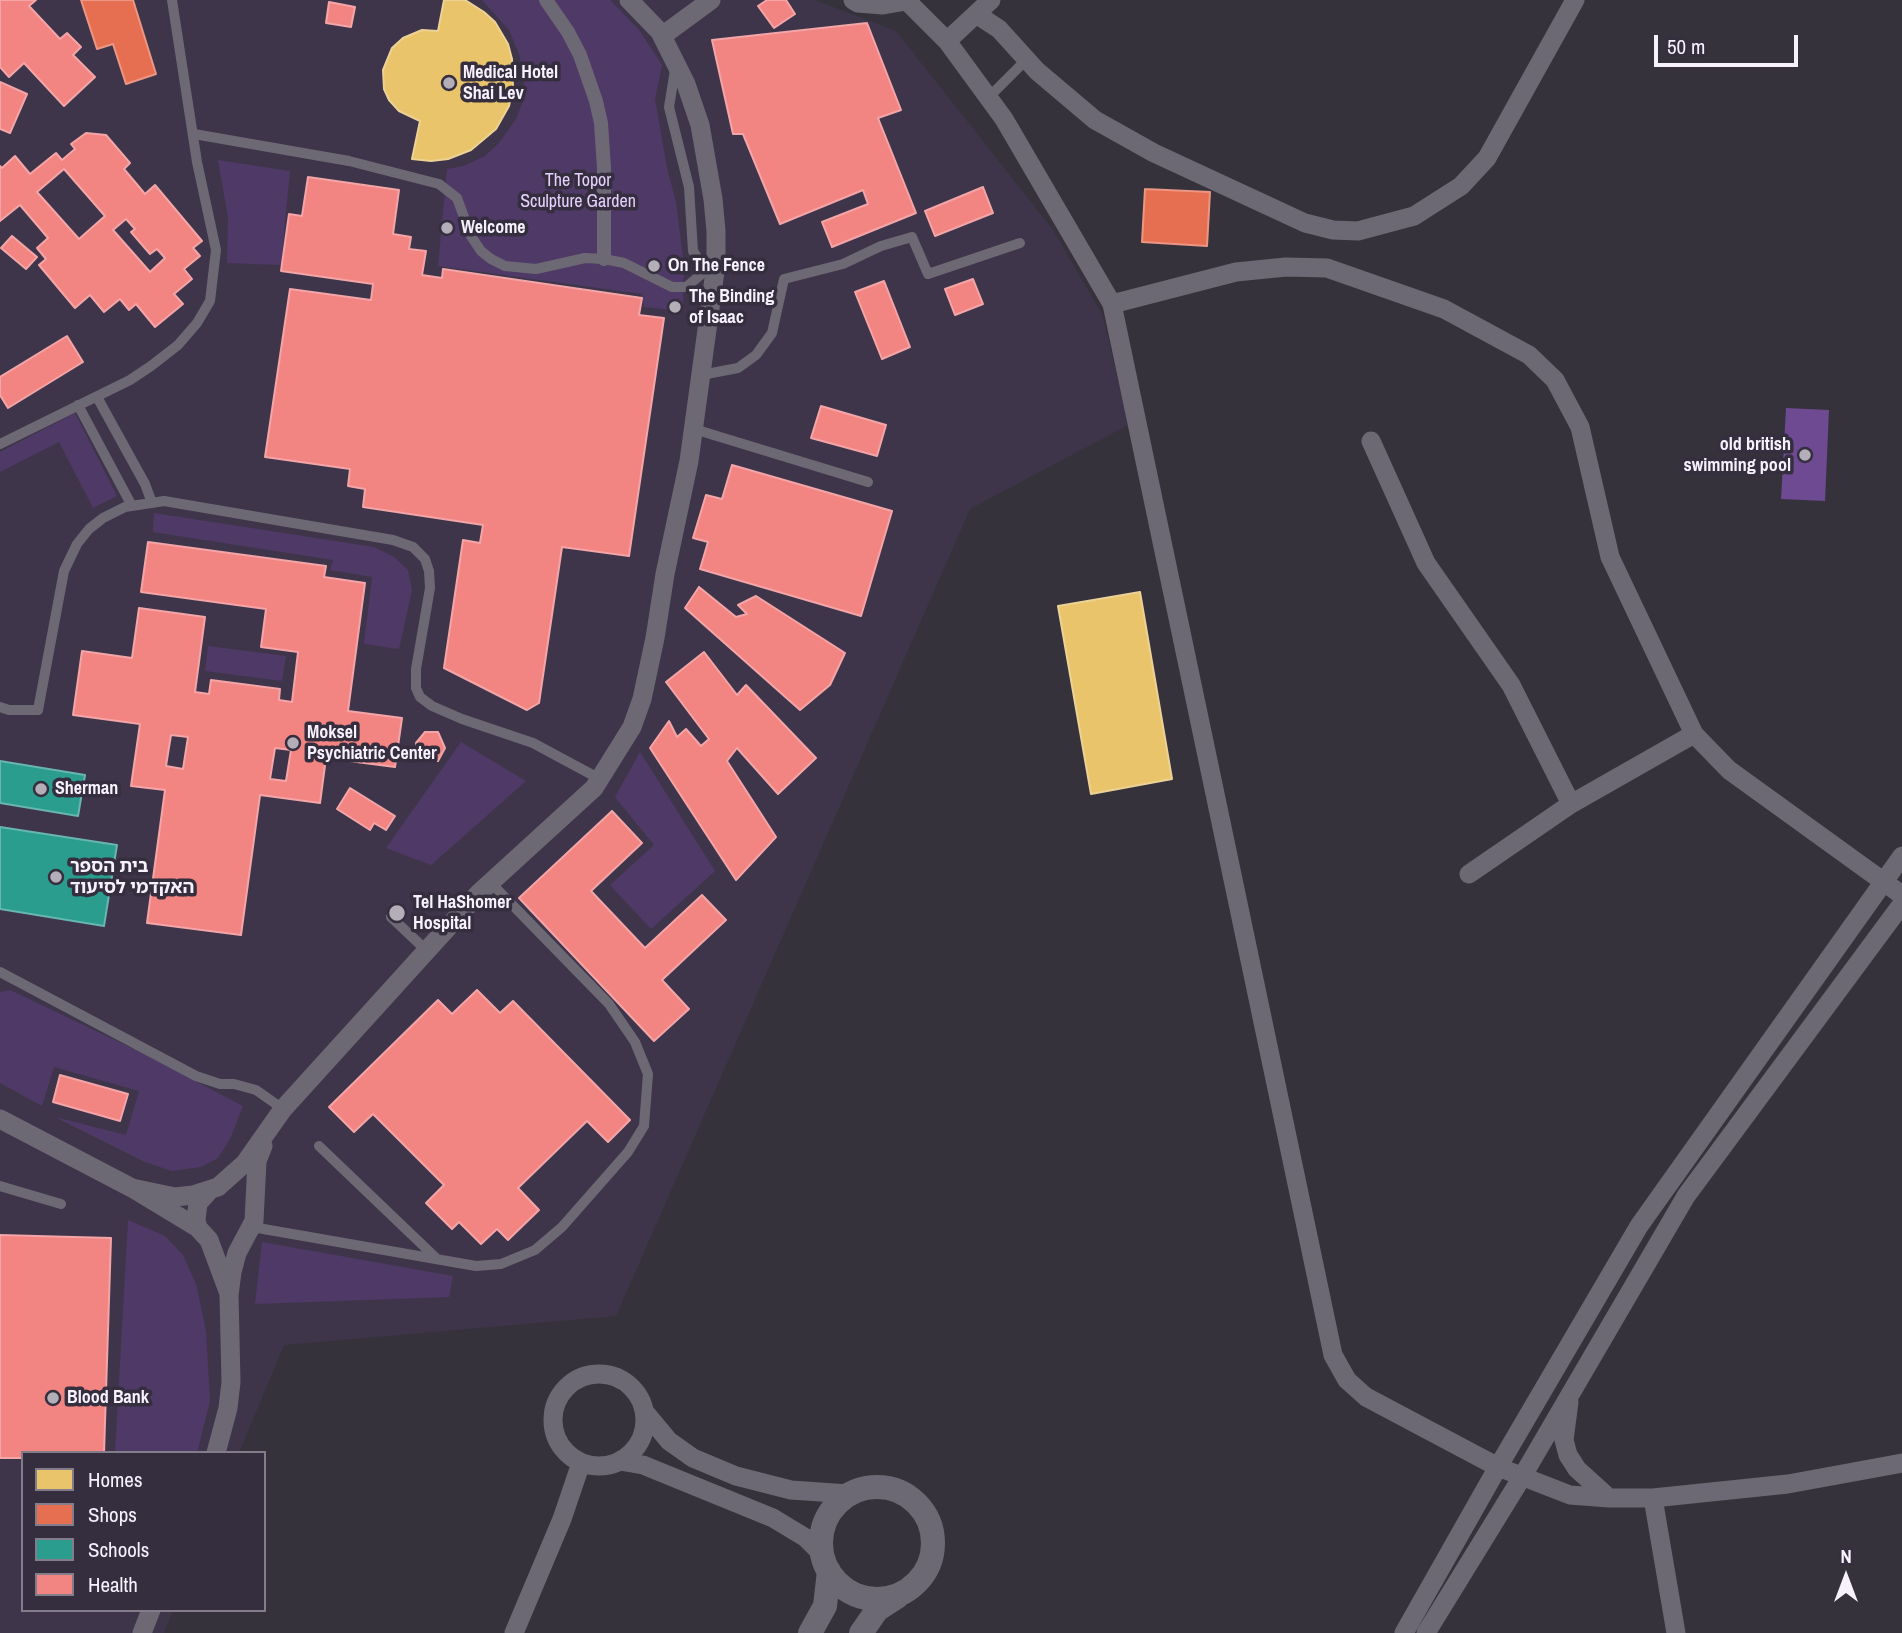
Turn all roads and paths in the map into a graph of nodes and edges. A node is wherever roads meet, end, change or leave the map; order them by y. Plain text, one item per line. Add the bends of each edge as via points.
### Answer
1 (172, 0) edge
2 (546, 0) edge
3 (711, 0) edge
4 (853, 0) edge
5 (991, 0) edge
6 (1575, 0) edge
7 (906, 1) edge
8 (635, 2) edge
9 (976, 14) junction
10 (662, 36) junction
11 (947, 41) junction
12 (1021, 65) dead end
13 (988, 98) junction
14 (194, 134) junction
15 (1020, 243) dead end
16 (604, 259) junction
17 (712, 270) junction
18 (1112, 304) junction
19 (701, 375) junction
20 (97, 397) junction
21 (78, 405) junction
22 (694, 429) junction
23 (1371, 441) dead end
24 (0, 444) edge
25 (868, 482) dead end
26 (152, 503) junction
27 (132, 506) junction
28 (0, 706) edge
29 (1694, 734) junction
30 (600, 779) junction
31 (1571, 804) junction
32 (1902, 856) edge
33 (1469, 874) dead end
34 (490, 882) junction
35 (1884, 882) junction
36 (1902, 895) edge
37 (1902, 904) edge
38 (391, 917) dead end
39 (427, 951) junction
40 (0, 972) edge
41 (283, 1109) junction
42 (0, 1119) edge
43 (268, 1132) junction
44 (319, 1146) dead end
45 (0, 1186) edge
46 (132, 1188) junction
47 (214, 1189) junction
48 (61, 1204) dead end
49 (253, 1207) junction
50 (250, 1230) junction
51 (203, 1234) junction
52 (437, 1259) junction
53 (229, 1295) junction
54 (1569, 1393) junction
55 (644, 1411) junction
56 (217, 1451) edge
57 (620, 1461) junction
58 (581, 1463) junction
59 (1902, 1463) edge
60 (1497, 1467) junction
61 (1522, 1477) junction
62 (849, 1494) junction
63 (1609, 1498) junction
64 (1653, 1498) junction
65 (825, 1563) junction
66 (901, 1594) junction
67 (150, 1612) edge
68 (142, 1633) edge
69 (514, 1633) edge
70 (810, 1633) edge
71 (861, 1633) edge
72 (1404, 1633) edge
73 (1426, 1633) edge
74 (1676, 1633) edge

1 - 14 lane
2 - 16 street via 580,55 596,101 604,168
3 - 10 street
4 - 7 street via 883,5
5 - 9 street
6 - 9 street via 1487,158 1461,186 1414,216 1358,231 1333,230 1294,218 1154,153 1095,120 1038,71 999,29
7 - 11 street
8 - 10 street
9 - 11 street
10 - 17 street via 677,62 700,125 716,231
11 - 13 street
12 - 13 lane
13 - 18 street
14 - 16 lane via 349,161 439,184 457,198 481,251 505,266 536,269 585,258
14 - 20 lane via 216,250 211,301 178,345 130,380
15 - 19 lane via 928,274 912,237 844,264 784,279 772,333 756,355 738,368
16 - 17 lane via 624,263 672,288 686,288
17 - 19 street
18 - 29 street via 1236,272 1326,268 1444,309 1529,355 1555,380 1580,427 1610,557
18 - 60 street via 1333,1355 1348,1380 1366,1397
19 - 22 street
20 - 21 lane
20 - 26 lane
21 - 24 lane
21 - 27 lane
22 - 25 lane
22 - 30 street via 642,699 632,727
23 - 31 street via 1426,564 1511,685
26 - 27 lane
26 - 30 lane via 164,501 393,540 413,548 425,559 430,588 416,669 420,697 462,719 533,743
27 - 28 lane via 103,517 89,529 64,571 38,710
29 - 31 street
29 - 35 street via 1729,770
30 - 34 street
31 - 33 street
32 - 35 street
34 - 39 street
34 - 52 lane via 609,1004 635,1042 648,1074 644,1126 586,1203 535,1251 501,1264 477,1266
35 - 36 street
35 - 60 street via 1640,1226
37 - 54 street via 1686,1196
38 - 39 lane
39 - 41 street
40 - 41 lane via 196,1076 256,1090
41 - 43 street
42 - 46 street
43 - 47 street via 246,1164
43 - 49 street via 257,1161
44 - 52 lane
45 - 48 lane
46 - 47 street via 176,1197
46 - 51 street
47 - 49 street via 236,1188
47 - 51 street via 195,1211
49 - 50 street
50 - 51 street via 232,1244 216,1243
50 - 52 lane
50 - 53 street via 237,1253
51 - 53 street
53 - 56 street via 231,1382
54 - 61 street
54 - 63 street via 1564,1440 1568,1455
55 - 57 street via 639,1442
55 - 58 street via 636,1393 617,1378 587,1376 570,1384 554,1408 553,1427 565,1452
55 - 62 street via 669,1441 693,1458 737,1476 790,1490
57 - 58 street via 608,1466
57 - 65 street via 643,1465 773,1518 806,1538
58 - 69 street
59 - 64 street via 1788,1484
60 - 61 street
60 - 72 street
61 - 63 street via 1570,1495
61 - 73 street
62 - 65 street via 829,1514 822,1530
62 - 66 street via 882,1487 900,1492 927,1517 933,1533 931,1560 921,1579
63 - 64 street
64 - 74 street
65 - 66 street via 847,1591 857,1596 887,1599
65 - 70 street via 825,1606
66 - 71 street via 877,1610
67 - 68 street

